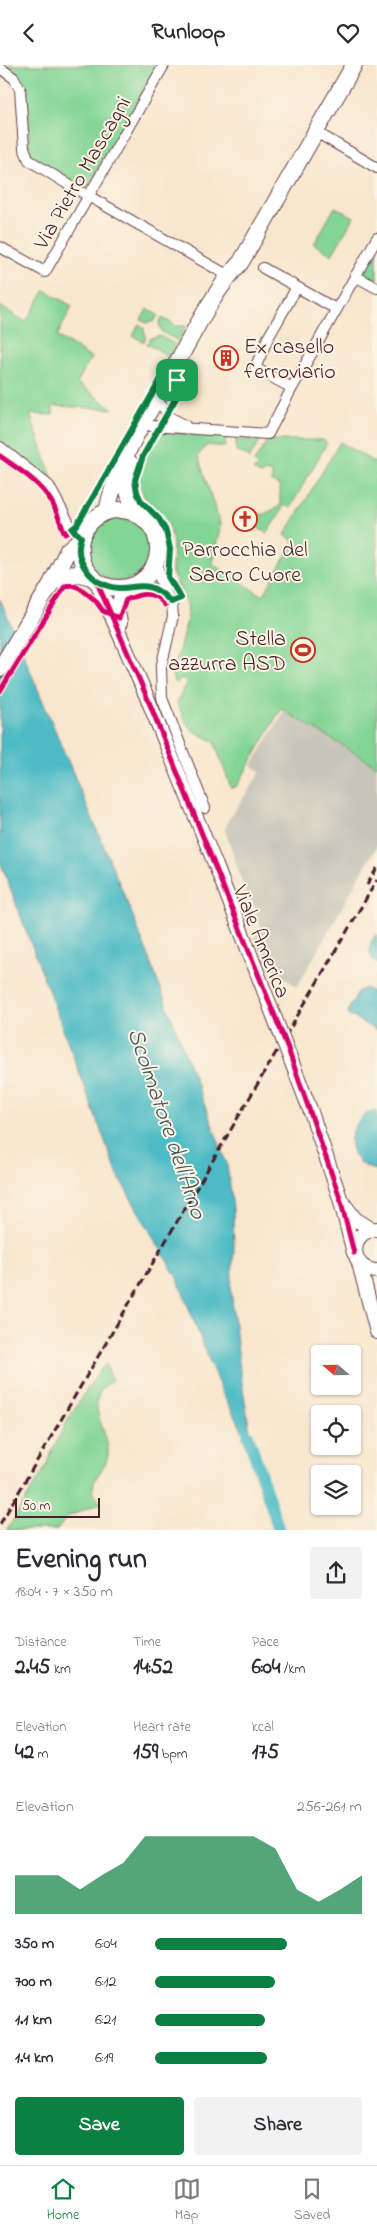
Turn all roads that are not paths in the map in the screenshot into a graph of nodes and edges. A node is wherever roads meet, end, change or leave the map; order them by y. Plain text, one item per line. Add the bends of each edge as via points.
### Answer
1 (164, 65) edge
2 (354, 65) edge
3 (0, 68) edge
4 (316, 133) junction
5 (377, 168) edge
6 (89, 196) junction
7 (377, 238) edge
8 (0, 247) edge
9 (241, 262) junction
10 (263, 268) dead end
11 (229, 276) junction
12 (355, 276) junction
13 (296, 287) junction
14 (377, 287) edge
15 (336, 309) junction
16 (292, 388) junction
17 (162, 406) junction
18 (150, 426) junction
19 (196, 429) junction
20 (0, 447) edge
21 (107, 512) junction
22 (138, 515) junction
23 (81, 539) junction
24 (157, 562) junction
25 (57, 576) junction
26 (94, 579) junction
27 (132, 587) junction
28 (171, 602) junction
29 (125, 645) junction
30 (0, 669) edge
31 (205, 808) dead end
32 (340, 1198) junction
33 (374, 1229) edge
34 (357, 1258) junction
35 (377, 1271) edge
36 (377, 1332) edge

1 - 6 street, Via Pietro Mascagni
2 - 4 main road
3 - 6 street via 14,78 20,89 27,157
4 - 5 street
4 - 9 main road
6 - 8 street, Via Pietro Mascagni via 44,271
6 - 11 street
7 - 12 street
9 - 11 main road
9 - 17 main road via 235,279
10 - 13 street
11 - 21 main road via 185,347 124,458
12 - 14 street
12 - 15 street
13 - 15 street
13 - 16 street via 255,368
15 - 16 street
16 - 19 street via 268,434
17 - 18 main road
17 - 19 street via 173,420
18 - 19 street
18 - 22 main road via 126,477 128,495
20 - 23 street via 49,486 72,529
21 - 22 main road via 125,510
21 - 23 main road via 92,522
22 - 24 main road via 149,523 156,535
23 - 25 main road via 68,550
23 - 26 main road via 81,559
24 - 27 main road via 151,574
24 - 28 street via 160,579
25 - 26 main road via 78,573
25 - 30 main road
26 - 27 main road via 107,586
26 - 29 street
27 - 28 street via 157,590
27 - 29 street via 119,599 117,610
28 - 31 street via 173,616 161,668 162,698
29 - 32 street, Viale America, bridge via 216,866 311,1112
32 - 33 street, Viale America via 353,1217
32 - 34 street, Viale America
33 - 34 street, Viale America via 357,1239
34 - 35 street via 367,1269
34 - 36 street, Viale America

